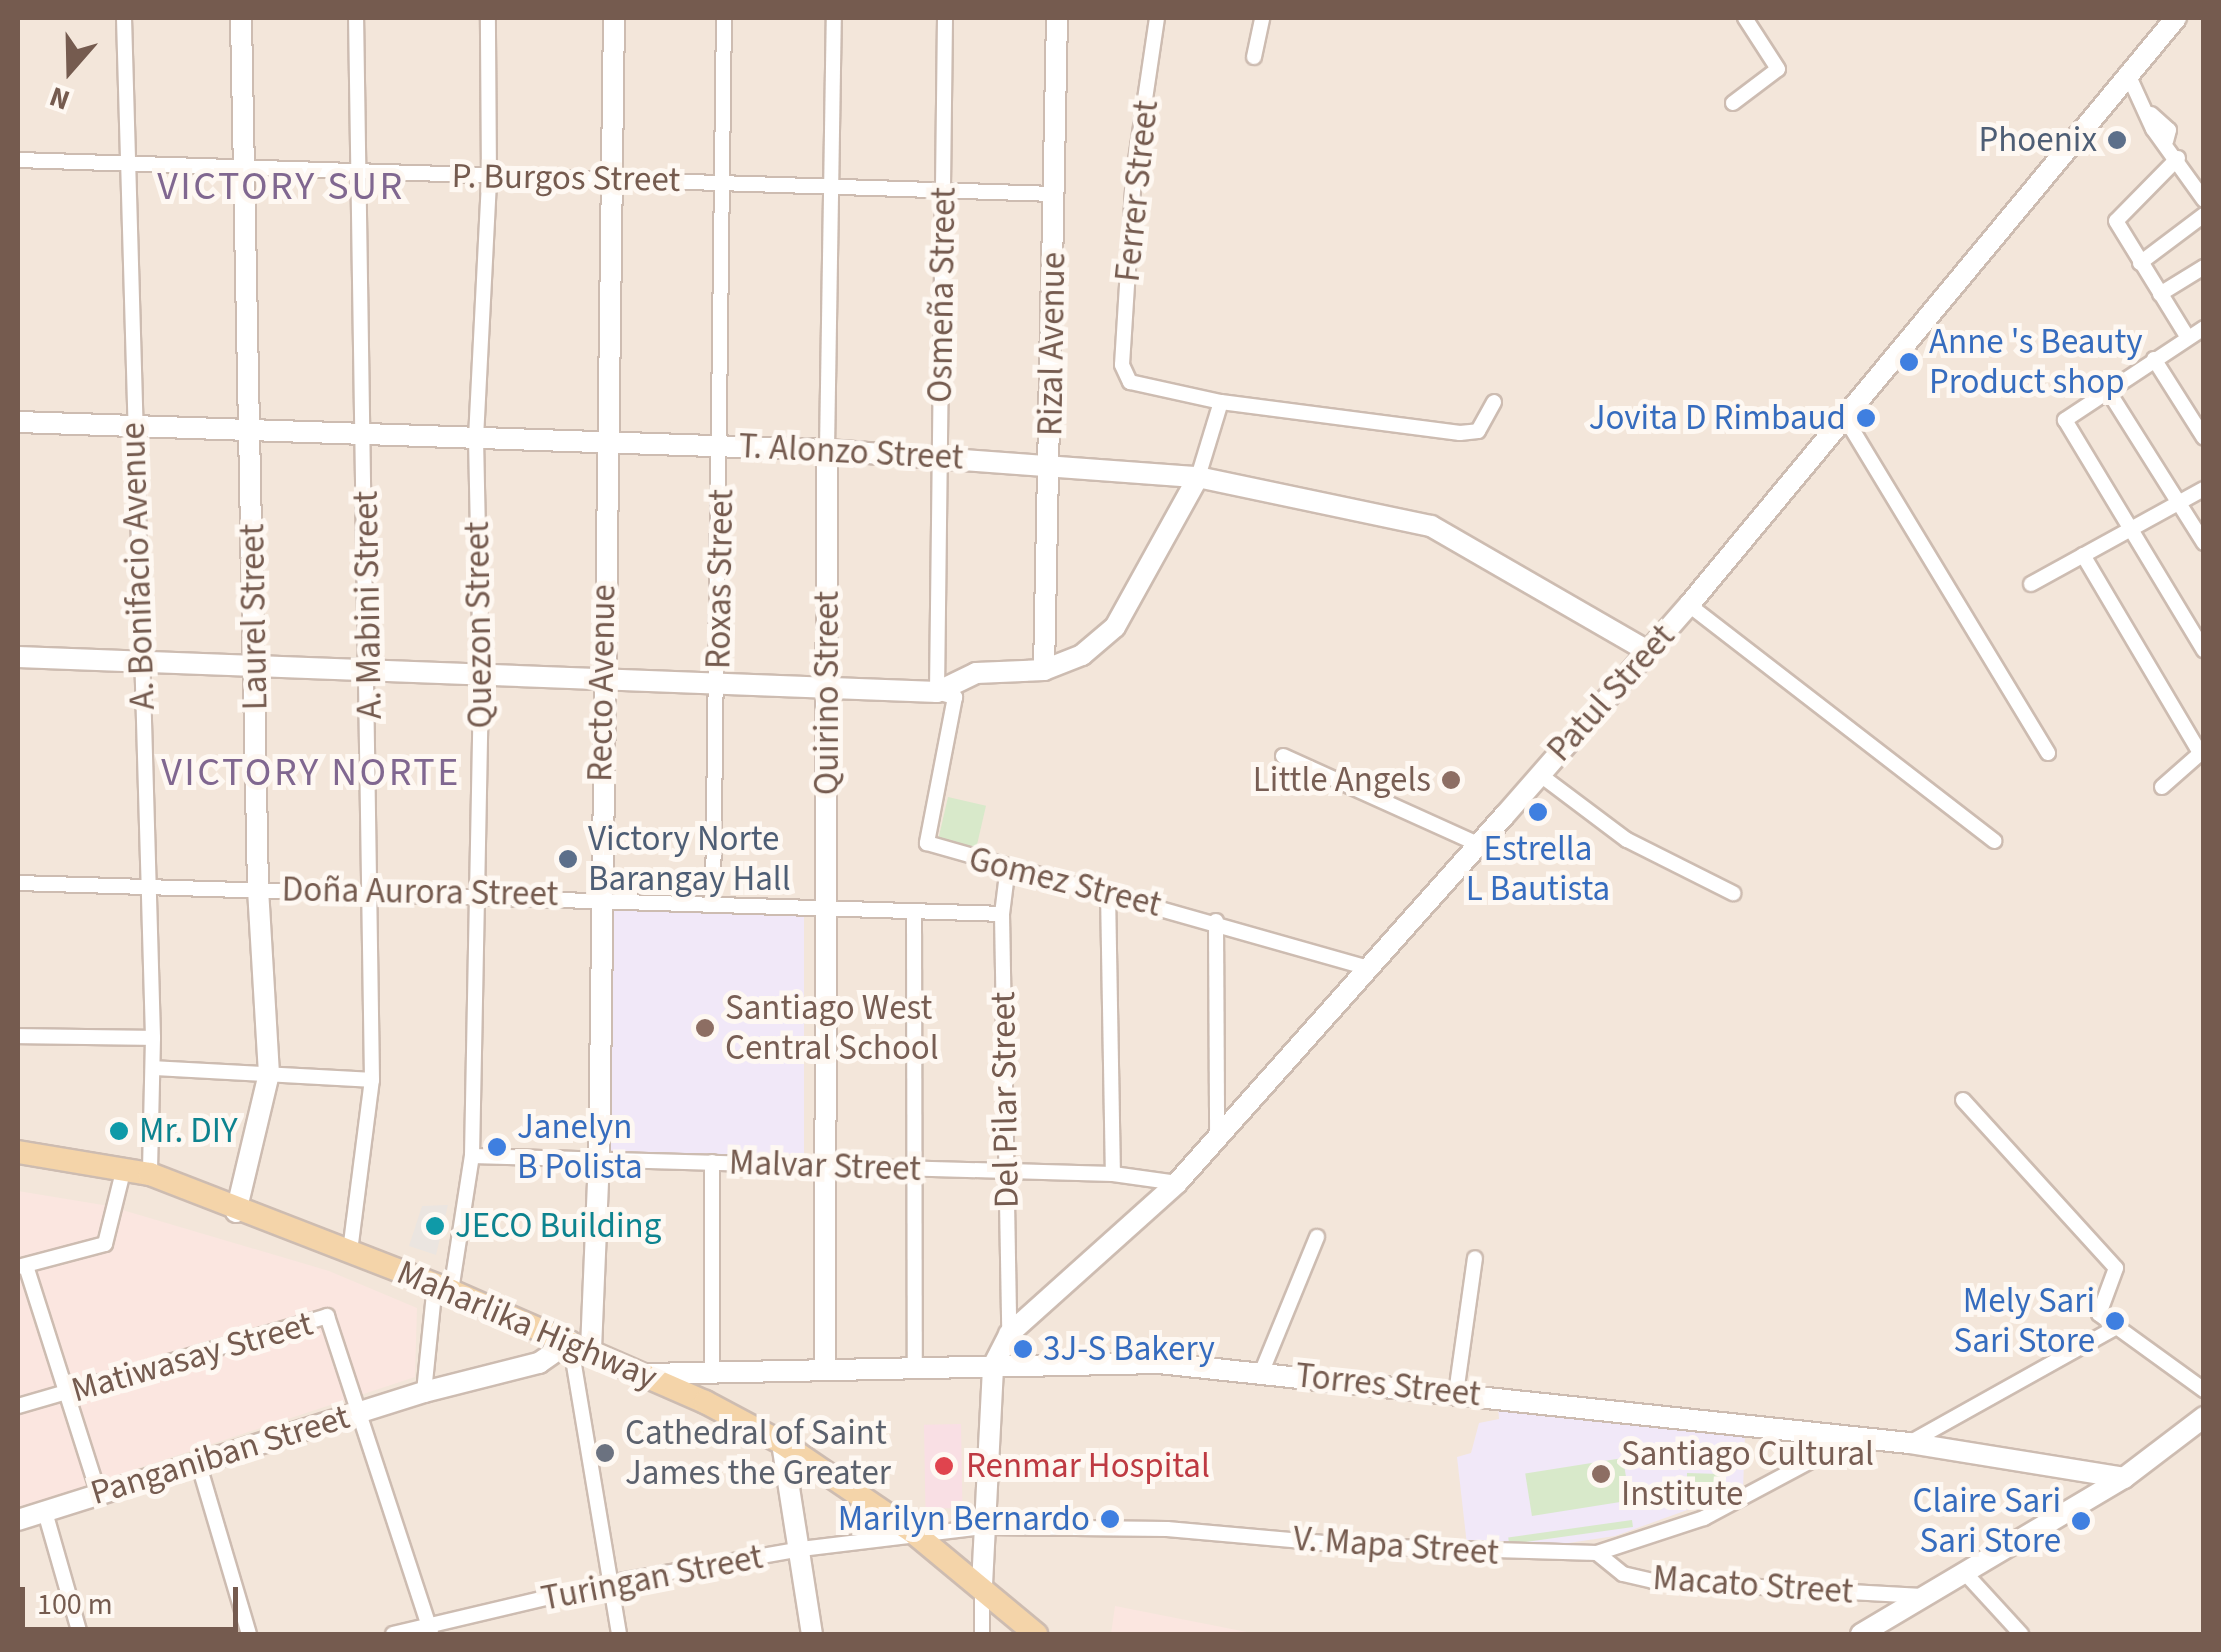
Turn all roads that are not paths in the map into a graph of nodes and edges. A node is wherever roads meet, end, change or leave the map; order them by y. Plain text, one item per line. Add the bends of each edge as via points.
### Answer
1 (124, 18) edge
2 (241, 18) edge
3 (356, 18) edge
4 (488, 18) edge
5 (614, 18) edge
6 (724, 18) edge
7 (834, 18) edge
8 (945, 18) edge
9 (1057, 18) edge
10 (1157, 18) edge
11 (1262, 18) edge
12 (1745, 18) edge
13 (2176, 18) edge
14 (1254, 58) dead end
15 (2127, 72) junction
16 (1733, 103) dead end
17 (2178, 158) junction
18 (18, 160) edge
19 (128, 167) junction
20 (248, 170) junction
21 (363, 171) junction
22 (489, 178) junction
23 (610, 178) junction
24 (722, 182) junction
25 (834, 186) junction
26 (945, 190) junction
27 (1054, 194) junction
28 (2203, 198) edge
29 (2204, 215) edge
30 (2140, 263) junction
31 (2204, 267) edge
32 (2160, 294) junction
33 (2204, 328) edge
34 (2188, 338) junction
35 (2154, 359) junction
36 (2107, 389) junction
37 (1221, 402) junction
38 (1494, 402) dead end
39 (1844, 416) junction
40 (18, 422) edge
41 (133, 425) junction
42 (252, 431) junction
43 (365, 435) junction
44 (476, 438) junction
45 (2204, 438) edge
46 (607, 443) junction
47 (721, 446) junction
48 (827, 450) junction
49 (938, 456) junction
50 (1051, 462) junction
51 (1198, 476) junction
52 (2204, 489) edge
53 (2178, 503) junction
54 (2130, 530) junction
55 (2204, 543) edge
56 (2083, 555) junction
57 (2031, 584) dead end
58 (1690, 605) junction
59 (1646, 650) junction
60 (2204, 650) edge
61 (18, 658) edge
62 (140, 664) junction
63 (254, 667) junction
64 (1044, 670) junction
65 (370, 671) junction
66 (482, 677) junction
67 (601, 683) junction
68 (718, 686) junction
69 (826, 691) junction
70 (937, 692) junction
71 (2202, 752) edge
72 (2048, 753) dead end
73 (1283, 756) dead end
74 (1538, 774) junction
75 (2162, 787) dead end
76 (1994, 841) dead end
77 (1478, 844) junction
78 (1008, 866) junction
79 (18, 883) edge
80 (149, 886) junction
81 (258, 888) junction
82 (372, 891) junction
83 (1108, 892) junction
84 (1733, 893) dead end
85 (480, 894) junction
86 (598, 896) junction
87 (713, 900) junction
88 (828, 908) junction
89 (914, 913) junction
90 (1002, 914) junction
91 (1216, 921) junction
92 (1366, 967) junction
93 (18, 1036) edge
94 (153, 1038) junction
95 (153, 1068) junction
96 (269, 1074) junction
97 (372, 1080) junction
98 (1963, 1100) dead end
99 (1217, 1134) junction
100 (18, 1152) edge
101 (472, 1156) junction
102 (599, 1161) junction
103 (712, 1162) junction
104 (124, 1168) junction
105 (829, 1168) junction
106 (911, 1170) junction
107 (1006, 1172) junction
108 (150, 1174) junction
109 (1113, 1174) junction
110 (1177, 1182) junction
111 (236, 1212) junction
112 (1316, 1237) dead end
113 (350, 1251) junction
114 (1475, 1258) dead end
115 (22, 1266) edge
116 (443, 1287) junction
117 (2113, 1329) junction
118 (1010, 1334) junction
119 (580, 1345) junction
120 (993, 1366) junction
121 (712, 1368) junction
122 (825, 1368) junction
123 (916, 1368) junction
124 (1262, 1372) junction
125 (647, 1374) junction
126 (2204, 1390) edge
127 (424, 1392) junction
128 (1456, 1392) junction
129 (66, 1393) junction
130 (18, 1406) edge
131 (357, 1413) junction
132 (2204, 1416) edge
133 (1854, 1438) junction
134 (782, 1443) junction
135 (1909, 1443) junction
136 (198, 1462) junction
137 (2124, 1478) junction
138 (98, 1491) junction
139 (45, 1512) junction
140 (18, 1520) edge
141 (983, 1527) junction
142 (913, 1532) junction
143 (801, 1548) junction
144 (1597, 1553) junction
145 (1965, 1573) junction
146 (608, 1584) junction
147 (982, 1585) junction
148 (1918, 1596) junction
149 (430, 1630) edge
150 (80, 1634) edge
151 (249, 1634) edge
152 (393, 1634) edge
153 (619, 1634) edge
154 (812, 1634) edge
155 (982, 1634) edge
156 (1036, 1634) edge
157 (1861, 1634) edge
158 (2021, 1634) edge

1 - 19 street, A. Bonifacio Avenue
2 - 20 street, Laurel Street
3 - 21 street, A. Mabini Street
4 - 22 street, Quezon Street
5 - 23 street, Recto Avenue
6 - 24 street, Roxas Street
7 - 25 street, Quirino Street
8 - 26 street, Osmeña Street
9 - 27 street, Rizal Avenue
10 - 37 street, Ferrer Street via 1134,174 1122,365 1136,386
11 - 14 street
12 - 16 street via 1778,69
13 - 15 street, Patul Street
15 - 17 street via 2151,114 2149,123
15 - 39 street, Patul Street
17 - 28 street
17 - 30 street via 2116,217
18 - 19 street, P. Burgos Street
19 - 20 street, P. Burgos Street
19 - 41 street, A. Bonifacio Avenue
20 - 21 street, P. Burgos Street
20 - 42 street, Laurel Street
21 - 22 street, P. Burgos Street
21 - 43 street, A. Mabini Street
22 - 23 street, P. Burgos Street
22 - 44 street, Quezon Street
23 - 24 street, P. Burgos Street
23 - 46 street, Recto Avenue
24 - 25 street, P. Burgos Street
24 - 47 street, Roxas Street
25 - 26 street, P. Burgos Street
25 - 48 street, Quirino Street
26 - 27 street, P. Burgos Street
26 - 49 street, Osmeña Street
27 - 50 street, Rizal Avenue
29 - 30 street
30 - 32 street
31 - 32 street
32 - 34 street
33 - 34 street
34 - 35 street
35 - 36 street
35 - 45 street
36 - 53 street
36 - 54 street via 2066,423
37 - 38 street via 1470,433 1486,424
37 - 51 street
39 - 58 street, Patul Street
39 - 72 street
40 - 41 street, T. Alonzo Street
41 - 42 street, T. Alonzo Street
41 - 62 street, A. Bonifacio Avenue
42 - 43 street, T. Alonzo Street
42 - 63 street, Laurel Street
43 - 44 street, T. Alonzo Street
43 - 65 street, A. Mabini Street
44 - 46 street, T. Alonzo Street
44 - 66 street, Quezon Street
46 - 47 street, T. Alonzo Street
46 - 67 street, Recto Avenue
47 - 48 street, T. Alonzo Street
47 - 68 street, Roxas Street
48 - 49 street, T. Alonzo Street
48 - 69 street, Quirino Street
49 - 50 street, T. Alonzo Street
49 - 70 street, Osmeña Street
50 - 51 street, T. Alonzo Street
50 - 64 street, Rizal Avenue
51 - 59 street, T. Alonzo Street via 1431,526
51 - 64 street via 1115,627 1071,663
52 - 53 street
53 - 54 street
53 - 55 street
54 - 56 street
54 - 60 street
56 - 57 street
56 - 71 street
58 - 59 street, Patul Street
58 - 76 street
59 - 74 street, Patul Street
61 - 62 street
62 - 63 street
62 - 80 street, A. Bonifacio Avenue
63 - 65 street
63 - 81 street, Laurel Street
64 - 70 street via 976,673
65 - 66 street
65 - 82 street, A. Mabini Street
66 - 67 street
66 - 85 street, Quezon Street
67 - 68 street
67 - 86 street, Recto Avenue
68 - 69 street
68 - 87 street, Roxas Street
69 - 70 street
69 - 88 street, Quirino Street
70 - 78 street, Gomez Street via 955,697 927,844
71 - 75 street
73 - 77 street
74 - 77 street, Patul Street
74 - 84 street via 1627,840
77 - 92 street, Patul Street
78 - 83 street, Gomez Street
78 - 90 street, Del Pilar Street
79 - 80 street, Doña Aurora Street
80 - 81 street, Doña Aurora Street
80 - 94 street, A. Bonifacio Avenue
81 - 82 street, Doña Aurora Street
81 - 96 street, Laurel Street
82 - 85 street, Doña Aurora Street
82 - 97 street, A. Mabini Street
83 - 91 street, Gomez Street
83 - 109 street
85 - 86 street, Doña Aurora Street
85 - 101 street, Quezon Street
86 - 87 street, Doña Aurora Street
86 - 102 street, Recto Avenue
87 - 88 street, Doña Aurora Street
88 - 89 street, Doña Aurora Street
88 - 105 street, Quirino Street
89 - 90 street, Doña Aurora Street
89 - 106 street
90 - 107 street, Del Pilar Street
91 - 92 street, Gomez Street
91 - 99 street
92 - 99 street, Patul Street
93 - 94 street
94 - 95 street, A. Bonifacio Avenue
95 - 96 street
95 - 108 street, A. Bonifacio Avenue
96 - 97 street
96 - 111 street, Laurel Street
97 - 113 street, A. Mabini Street
98 - 117 street via 2111,1261 2116,1274 2098,1311
99 - 110 street, Patul Street
100 - 104 main road, Maharlika Highway
101 - 102 street, Malvar Street
101 - 116 street, Quezon Street
102 - 103 street, Malvar Street
102 - 119 street, Recto Avenue
103 - 105 street, Malvar Street
103 - 121 street
104 - 108 main road, Maharlika Highway
104 - 115 street via 105,1244
105 - 106 street, Malvar Street
105 - 122 street, Quirino Street
106 - 107 street, Malvar Street
106 - 123 street
107 - 109 street, Malvar Street
107 - 118 street, Del Pilar Street
108 - 111 main road, Maharlika Highway
109 - 110 street, Malvar Street
110 - 118 street, Patul Street
111 - 113 main road, Maharlika Highway
112 - 124 street
113 - 116 main road, Maharlika Highway
114 - 128 street
115 - 129 street
116 - 119 main road, Maharlika Highway
116 - 127 street
117 - 126 street
117 - 135 street
118 - 120 street, Patul Street
119 - 125 main road, Maharlika Highway
119 - 127 street, Panganiban Street via 539,1363
119 - 146 street
120 - 123 street, Torres Street
120 - 124 street, Torres Street via 1160,1363
120 - 141 street
121 - 122 street, Torres Street
121 - 125 street, Torres Street
122 - 123 street, Torres Street
124 - 128 street, Torres Street
125 - 134 main road, Maharlika Highway
127 - 131 street, Panganiban Street
128 - 133 street, Torres Street
129 - 130 street, Matiwasay Street
129 - 131 street, Matiwasay Street via 327,1316
129 - 138 street
131 - 136 street, Panganiban Street
131 - 149 street
132 - 137 street
133 - 135 street, Torres Street
133 - 144 street, V. Mapa Street via 1704,1518
134 - 142 main road, Maharlika Highway
134 - 143 street
135 - 137 street, Torres Street
136 - 138 street, Panganiban Street
136 - 151 street
137 - 145 street
138 - 139 street, Panganiban Street
139 - 140 street, Panganiban Street
139 - 150 street
141 - 142 street, V. Mapa Street
141 - 144 street, V. Mapa Street via 1167,1528 1358,1546
141 - 147 street
142 - 143 street, Turingan Street
142 - 147 main road, Maharlika Highway
143 - 146 street, Turingan Street
143 - 154 street
144 - 148 street, Macato Street via 1623,1574 1653,1581
145 - 148 street
145 - 158 street
146 - 149 street, Turingan Street
146 - 153 street
147 - 155 street
147 - 156 main road, Maharlika Highway
148 - 157 street
149 - 152 street, Turingan Street

